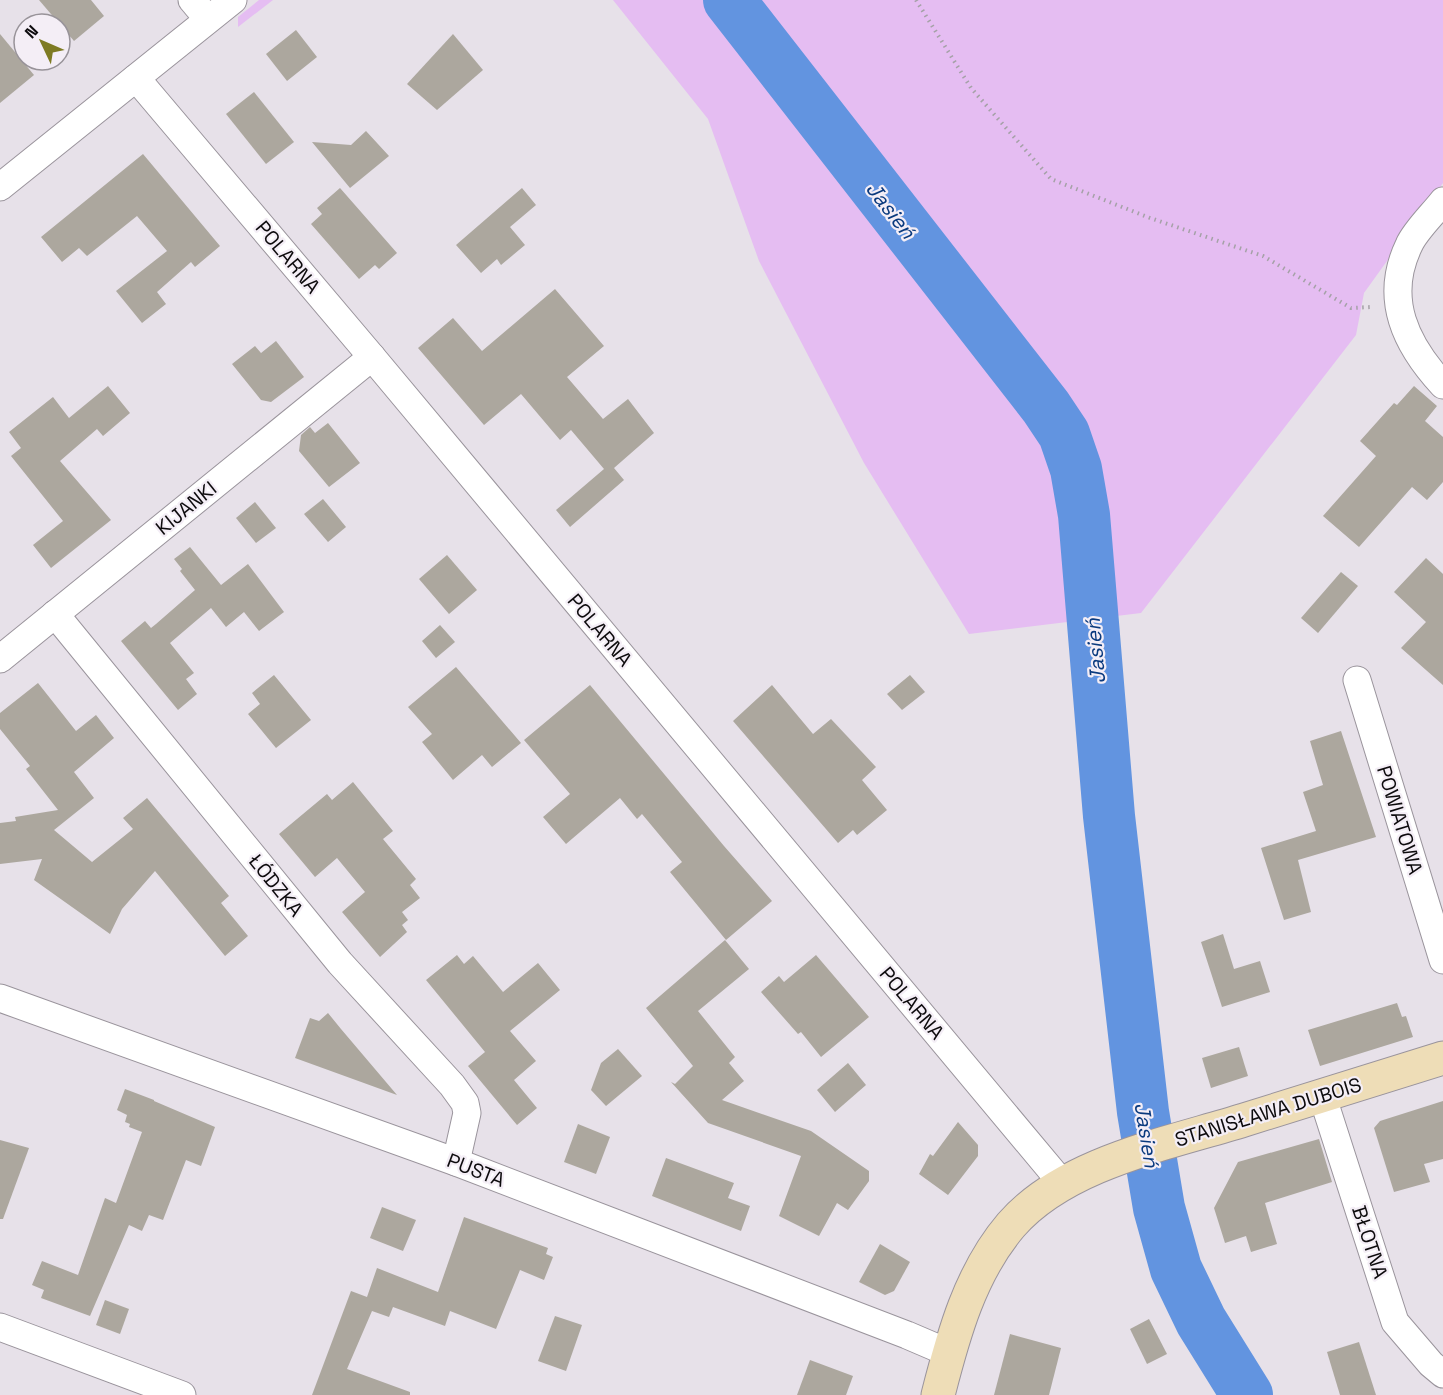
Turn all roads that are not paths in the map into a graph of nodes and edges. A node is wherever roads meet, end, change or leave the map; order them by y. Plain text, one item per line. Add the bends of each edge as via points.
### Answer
1 (232, 0) edge
2 (200, 10) edge
3 (136, 78) junction
4 (0, 187) edge
5 (1443, 201) edge
6 (372, 357) junction
7 (1443, 385) edge
8 (56, 614) junction
9 (0, 659) edge
10 (1357, 680) dead end
11 (1443, 960) edge
12 (0, 998) edge
13 (1443, 1058) edge
14 (1322, 1095) junction
15 (456, 1162) junction
16 (1062, 1183) junction
17 (0, 1327) edge
18 (949, 1353) junction
19 (1443, 1374) edge
20 (182, 1395) edge
21 (938, 1395) edge

1 - 2 street
2 - 3 street
3 - 4 street
3 - 6 street, POLARNA
5 - 7 street via 1409,244 1399,279 1397,306 1417,353
6 - 8 street, KIJANKI
6 - 16 street, POLARNA
8 - 9 street, KIJANKI
8 - 15 street, ŁÓDZKA via 340,963 452,1085 467,1113
10 - 11 street, POWIATOWA
12 - 15 street, PUSTA
13 - 14 street, STANISŁAWA DUBOIS
14 - 16 street, STANISŁAWA DUBOIS via 1119,1159
14 - 19 street, BŁOTNA via 1395,1322
15 - 18 street, PUSTA
16 - 18 street, STANISŁAWA DUBOIS via 1012,1224 988,1257 959,1318
17 - 20 street
18 - 21 street, STANISŁAWA DUBOIS

